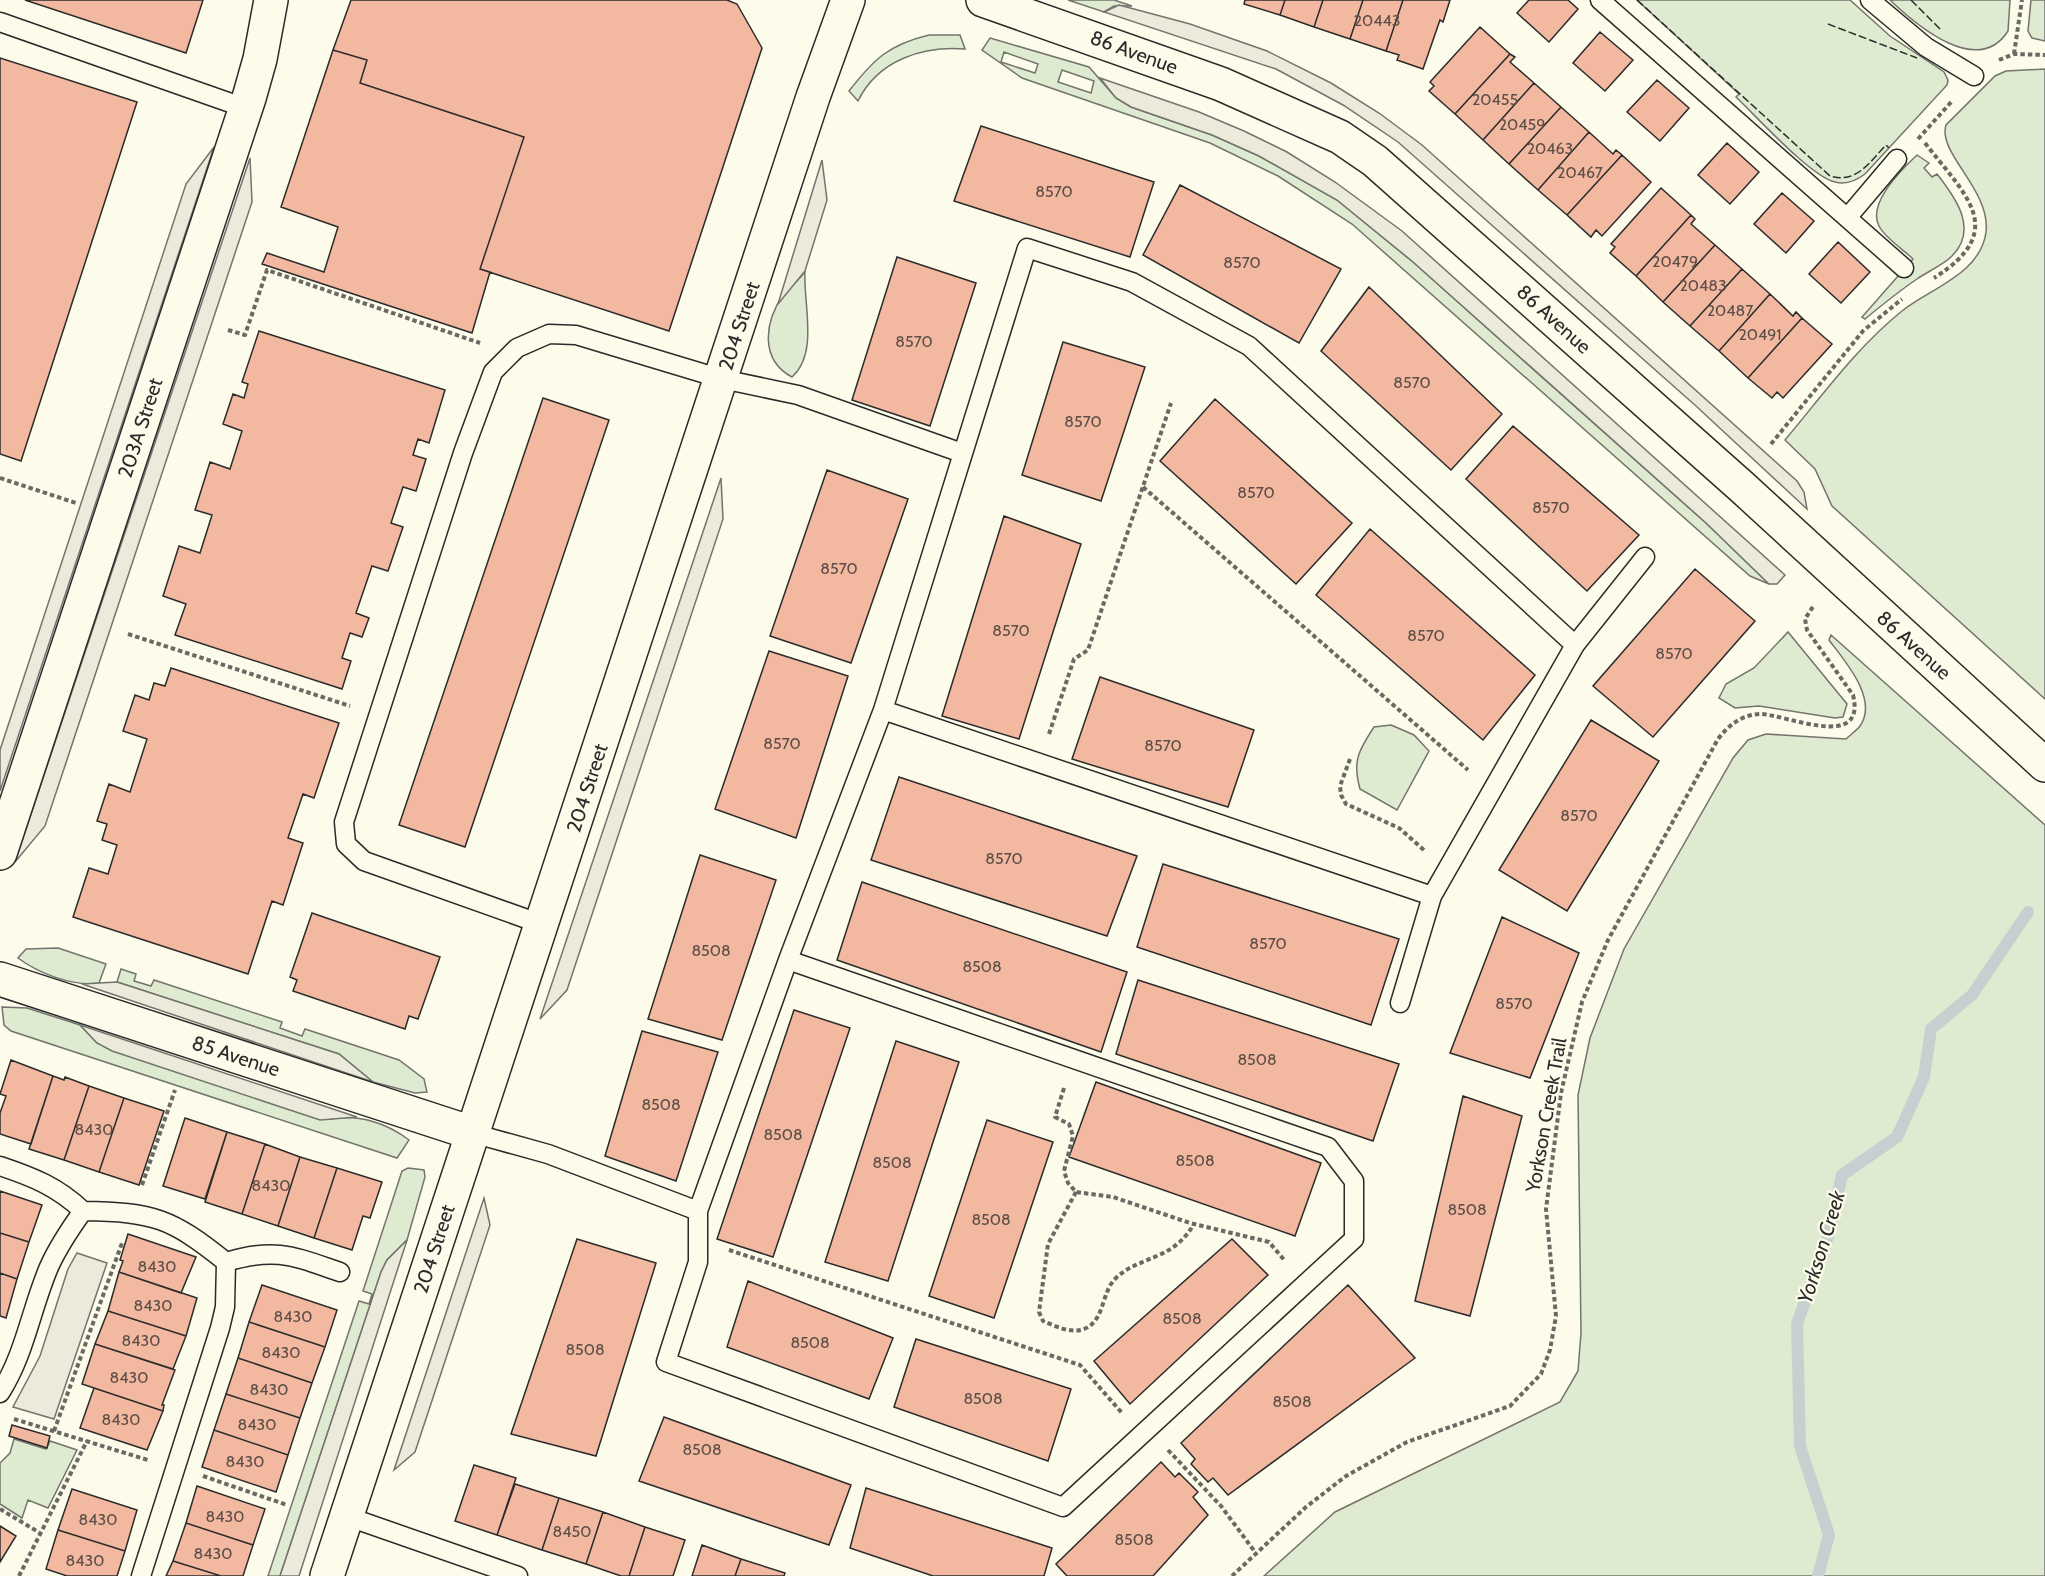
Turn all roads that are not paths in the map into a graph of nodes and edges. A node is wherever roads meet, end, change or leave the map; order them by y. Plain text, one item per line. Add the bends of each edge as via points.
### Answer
1 (271, 0) edge
2 (848, 0) edge
3 (983, 0) edge
4 (1600, 0) edge
5 (1870, 0) edge
6 (0, 22) edge
7 (1974, 76) road end
8 (245, 108) junction
9 (1897, 159) road end
10 (1847, 218) junction
11 (1904, 268) dead end
12 (722, 379) junction
13 (962, 453) junction
14 (1646, 557) dead end
15 (1575, 645) junction
16 (883, 710) junction
17 (2045, 765) edge
18 (0, 853) edge
19 (1432, 896) junction
20 (542, 924) junction
21 (789, 960) junction
22 (0, 978) edge
23 (1400, 1004) dead end
24 (472, 1133) junction
25 (0, 1167) edge
26 (698, 1211) junction
27 (83, 1212) junction
28 (226, 1262) junction
29 (340, 1272) dead end
30 (0, 1393) edge
31 (346, 1516) junction
32 (141, 1576) edge
33 (327, 1576) edge
34 (518, 1576) edge

1 - 8 street, 203A Street via 260,59
2 - 12 street, 204 Street
3 - 17 street, 86 Avenue via 1221,84 1340,137 1366,155 1733,479
4 - 10 lane
5 - 7 lane via 1926,47
6 - 8 lane
8 - 18 street, 203A Street
9 - 10 lane
10 - 11 lane
12 - 13 lane via 798,395
12 - 20 street, 204 Street
12 - 20 lane via 576,335 549,334 517,348 493,372 463,453 344,822 346,844 364,861
13 - 15 lane via 1027,248 1132,282 1250,346
13 - 16 lane
14 - 15 lane
15 - 19 lane
16 - 19 lane
16 - 21 lane
19 - 23 lane
20 - 24 street, 204 Street
21 - 26 lane
21 - 26 lane via 1328,1147 1354,1181 1354,1239 1063,1507 666,1362 698,1262
22 - 24 street, 85 Avenue
24 - 26 lane via 548,1154
24 - 31 street, 204 Street
25 - 27 lane via 43,1181
27 - 28 lane via 138,1213 171,1223
27 - 30 lane via 49,1268 19,1359
28 - 29 lane via 271,1252
28 - 32 lane via 225,1307 220,1328
31 - 33 street, 204 Street
31 - 34 lane

